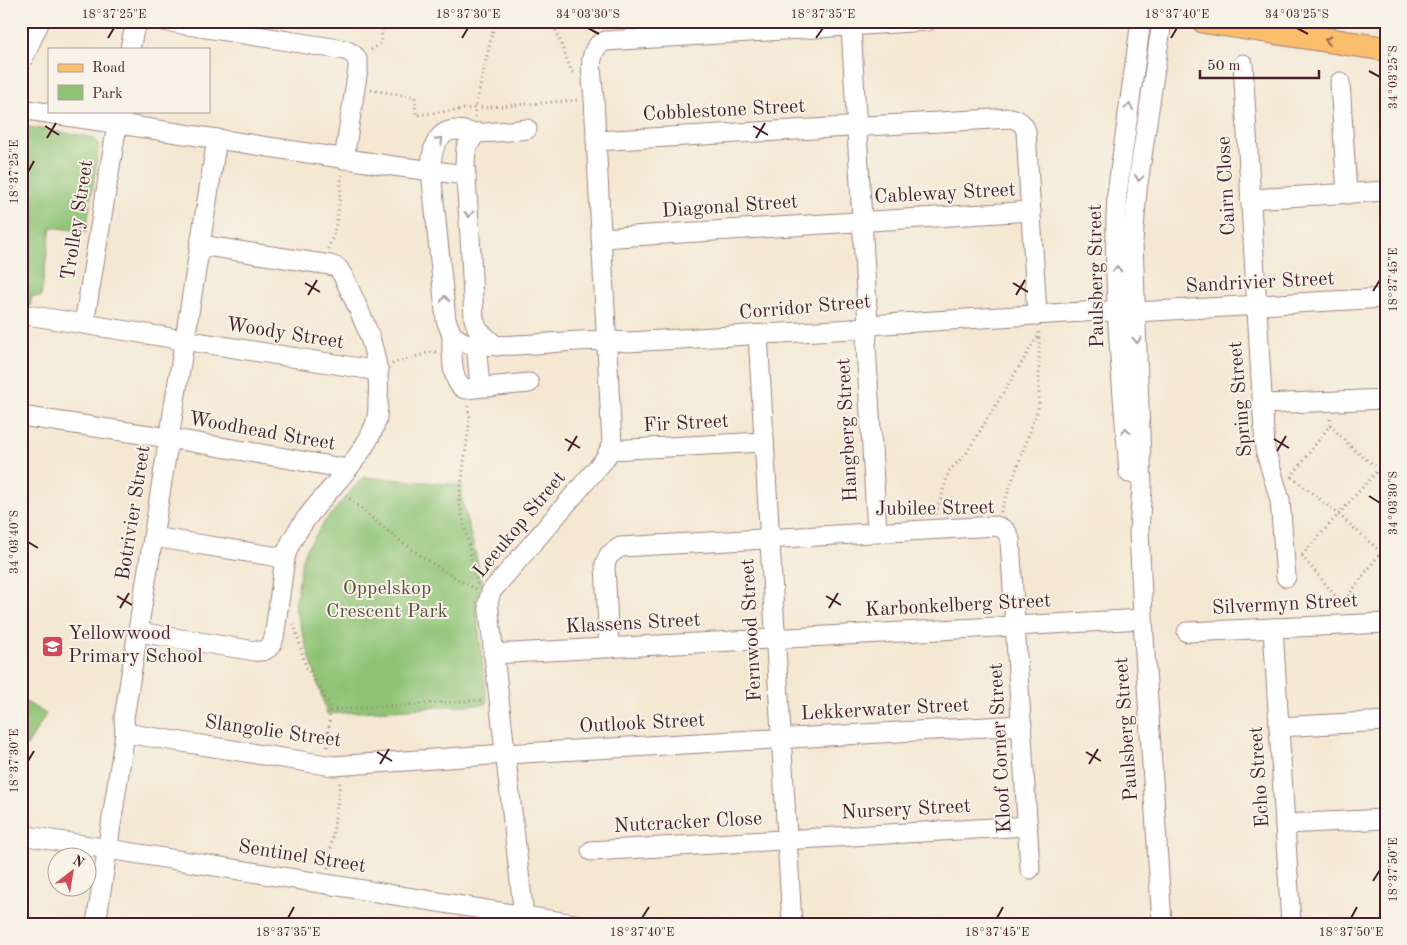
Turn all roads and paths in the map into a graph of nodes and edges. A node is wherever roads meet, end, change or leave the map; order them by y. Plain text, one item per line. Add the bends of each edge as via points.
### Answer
1 (40, 21) edge
2 (140, 21) edge
3 (163, 21) edge
4 (383, 21) edge
5 (495, 21) edge
6 (552, 21) edge
7 (927, 21) edge
8 (1141, 21) edge
9 (1162, 21) edge
10 (1204, 21) edge
11 (851, 26) junction
12 (130, 48) edge
13 (1386, 49) edge
14 (358, 58) junction
15 (21, 63) edge
16 (1243, 64) dead end
17 (592, 71) junction
18 (1340, 82) dead end
19 (356, 87) junction
20 (594, 99) junction
21 (475, 108) junction
22 (21, 109) edge
23 (48, 112) edge
24 (53, 112) edge
25 (118, 118) edge
26 (856, 126) junction
27 (527, 130) dead end
28 (476, 133) junction
29 (217, 139) junction
30 (596, 141) junction
31 (344, 159) junction
32 (431, 172) junction
33 (466, 175) junction
34 (1386, 191) edge
35 (1347, 194) junction
36 (1250, 199) junction
37 (1031, 211) junction
38 (862, 222) junction
39 (601, 238) junction
40 (200, 245) junction
41 (322, 263) junction
42 (1386, 298) edge
43 (1256, 306) junction
44 (1127, 311) junction
45 (21, 314) edge
46 (1037, 315) junction
47 (84, 324) junction
48 (868, 325) junction
49 (1039, 334) junction
50 (758, 335) junction
51 (606, 339) junction
52 (185, 340) junction
53 (452, 344) junction
54 (476, 344) junction
55 (496, 346) junction
56 (378, 371) junction
57 (529, 384) dead end
58 (480, 387) junction
59 (1386, 398) edge
60 (1330, 402) junction
61 (1262, 404) junction
62 (21, 416) edge
63 (470, 418) dead end
64 (1330, 425) junction
65 (169, 438) junction
66 (764, 442) junction
67 (610, 450) junction
68 (1386, 464) edge
69 (1379, 468) junction
70 (348, 469) junction
71 (1282, 477) junction
72 (335, 484) junction
73 (1338, 514) junction
74 (996, 526) junction
75 (936, 530) junction
76 (877, 533) junction
77 (154, 537) junction
78 (770, 539) junction
79 (1381, 552) junction
80 (1386, 553) edge
81 (285, 558) junction
82 (1286, 576) dead end
83 (1342, 604) junction
84 (278, 607) junction
85 (1143, 619) junction
86 (1386, 623) edge
87 (1016, 625) junction
88 (1345, 625) junction
89 (1274, 628) junction
90 (138, 632) junction
91 (1187, 632) dead end
92 (775, 639) junction
93 (609, 648) junction
94 (493, 654) junction
95 (498, 698) junction
96 (330, 710) junction
97 (1386, 721) edge
98 (1022, 725) junction
99 (1279, 727) junction
100 (125, 733) junction
101 (781, 739) junction
102 (505, 754) junction
103 (333, 766) junction
104 (1386, 819) edge
105 (1285, 824) junction
106 (1028, 826) junction
107 (21, 836) edge
108 (787, 839) junction
109 (107, 849) junction
110 (591, 851) dead end
111 (1030, 869) dead end
112 (325, 884) junction
113 (524, 916) junction
114 (96, 924) edge
115 (575, 924) edge
116 (792, 924) edge
117 (1162, 924) edge
118 (1292, 924) edge

1 - 15 street
2 - 12 street via 134,30
3 - 14 street via 345,50
4 - 14 path via 381,43
5 - 21 path
6 - 17 path via 572,72
7 - 11 street
44 -> 8 street, Paulsberg Street via 1117,193
9 -> 44 street, Paulsberg Street via 1135,207
13 -> 10 main road
11 - 17 street via 606,41 593,52
11 - 26 street, Hangberg Street
14 - 19 street
16 - 36 street, Cairn Close
17 - 20 street
18 - 35 street
19 - 21 path via 415,97 416,115
19 - 31 street
20 - 21 path
20 - 30 street
21 - 28 path
22 - 23 street
24 - 25 street
25 - 29 street
25 - 47 street, Trolley Street
26 - 30 street, Cobblestone Street
26 - 37 street, Cobblestone Street via 1016,119 1026,132
26 - 38 street, Hangberg Street
27 - 28 street
32 -> 28 street via 431,154 442,136 454,130
28 - 33 street via 466,148
29 - 31 street
29 - 40 street, Botrivier Street
30 - 39 street
31 - 32 street
31 - 41 path via 341,203 333,238
32 - 33 street
53 -> 32 street via 446,320
33 -> 55 street via 474,319 478,330
34 - 35 street
35 - 36 street
36 - 43 street, Cairn Close
37 - 38 street, Cableway Street
37 - 46 street
38 - 39 street, Diagonal Street
38 - 48 street, Hangberg Street
39 - 51 street
40 - 41 street
40 - 52 street, Botrivier Street
41 - 56 street via 334,266 343,276 367,326
42 - 43 street, Sandrivier Street
43 - 44 street, Sandrivier Street
43 - 61 street, Spring Street
44 - 46 street, Corridor Street
44 - 85 street, Paulsberg Street via 1130,489 1139,531
45 - 47 street, Woody Street
46 - 48 street, Corridor Street
46 - 49 path
47 - 52 street, Woody Street
48 - 50 street, Corridor Street via 852,329
48 - 76 street, Hangberg Street via 866,344
49 - 74 path via 1039,406
49 - 75 path via 966,454 949,471 936,513
50 - 51 street, Corridor Street via 628,342
50 - 66 street, Fernwood Street
51 - 55 street, Corridor Street
51 - 67 street
52 - 56 street, Woody Street
52 - 65 street, Botrivier Street
53 - 54 street, Corridor Street
53 - 56 path
53 - 58 street via 457,383 465,389
54 - 55 street, Corridor Street
54 - 58 street
56 - 70 street via 376,422
57 - 58 street
59 - 60 street
60 - 61 street
60 - 64 path
61 - 71 street, Spring Street via 1265,449
62 - 65 street, Woodhead Street
63 - 72 path via 459,501 478,590 451,576 387,530
64 - 69 path via 1353,449
64 - 71 path
65 - 70 street, Woodhead Street
65 - 77 street, Botrivier Street
66 - 67 street, Fir Street
66 - 78 street, Fernwood Street
67 - 94 street, Leeukop Street via 491,592 488,603
68 - 69 path
69 - 73 path
70 - 72 street
71 - 73 path
71 - 82 street, Spring Street via 1280,500
72 - 81 street via 311,513 289,546
73 - 79 path
73 - 83 path via 1301,555
74 - 75 street, Jubilee Street
74 - 87 street, Jubilee Street via 1006,531 1010,540
75 - 76 street, Jubilee Street
76 - 78 street, Jubilee Street
77 - 81 street
77 - 90 street, Botrivier Street
78 - 92 street, Fernwood Street
78 - 93 street, Jubilee Street via 616,549 604,564
79 - 80 path
79 - 83 path
81 - 84 street
83 - 88 path
84 - 90 street via 273,642 261,652
84 - 96 path via 289,610 306,667
85 - 87 street, Karbonkelberg Street
85 - 117 street, Paulsberg Street
86 - 88 street, Silvermyn Street
87 - 92 street, Karbonkelberg Street
87 - 98 street, Kloof Corner Street
88 - 89 street, Silvermyn Street
89 - 91 street, Silvermyn Street
89 - 99 street, Echo Street
90 - 100 street, Botrivier Street via 124,718
92 - 93 street, Klassens Street
92 - 101 street, Fernwood Street
93 - 94 street, Klassens Street
94 - 95 street, Leeukop Street
95 - 96 path
95 - 102 street, Leeukop Street
96 - 103 path via 327,750
97 - 99 street
98 - 101 street, Lekkerwater Street
98 - 106 street, Kloof Corner Street
99 - 105 street, Echo Street
100 - 103 street, Slangolie Street
100 - 109 street, Botrivier Street
101 - 102 street, Outlook Street
101 - 108 street, Fernwood Street
102 - 103 street, Slangolie Street
102 - 113 street, Leeukop Street
103 - 112 path via 340,785
104 - 105 street
105 - 118 street, Echo Street
106 - 108 street, Nursery Street
106 - 111 street, Kloof Corner Street
107 - 109 street, Sentinel Street
108 - 110 street, Nutcracker Close
108 - 116 street, Fernwood Street
109 - 112 street, Sentinel Street
109 - 114 street, Botrivier Street
112 - 113 street, Sentinel Street
113 - 115 street, Sentinel Street

